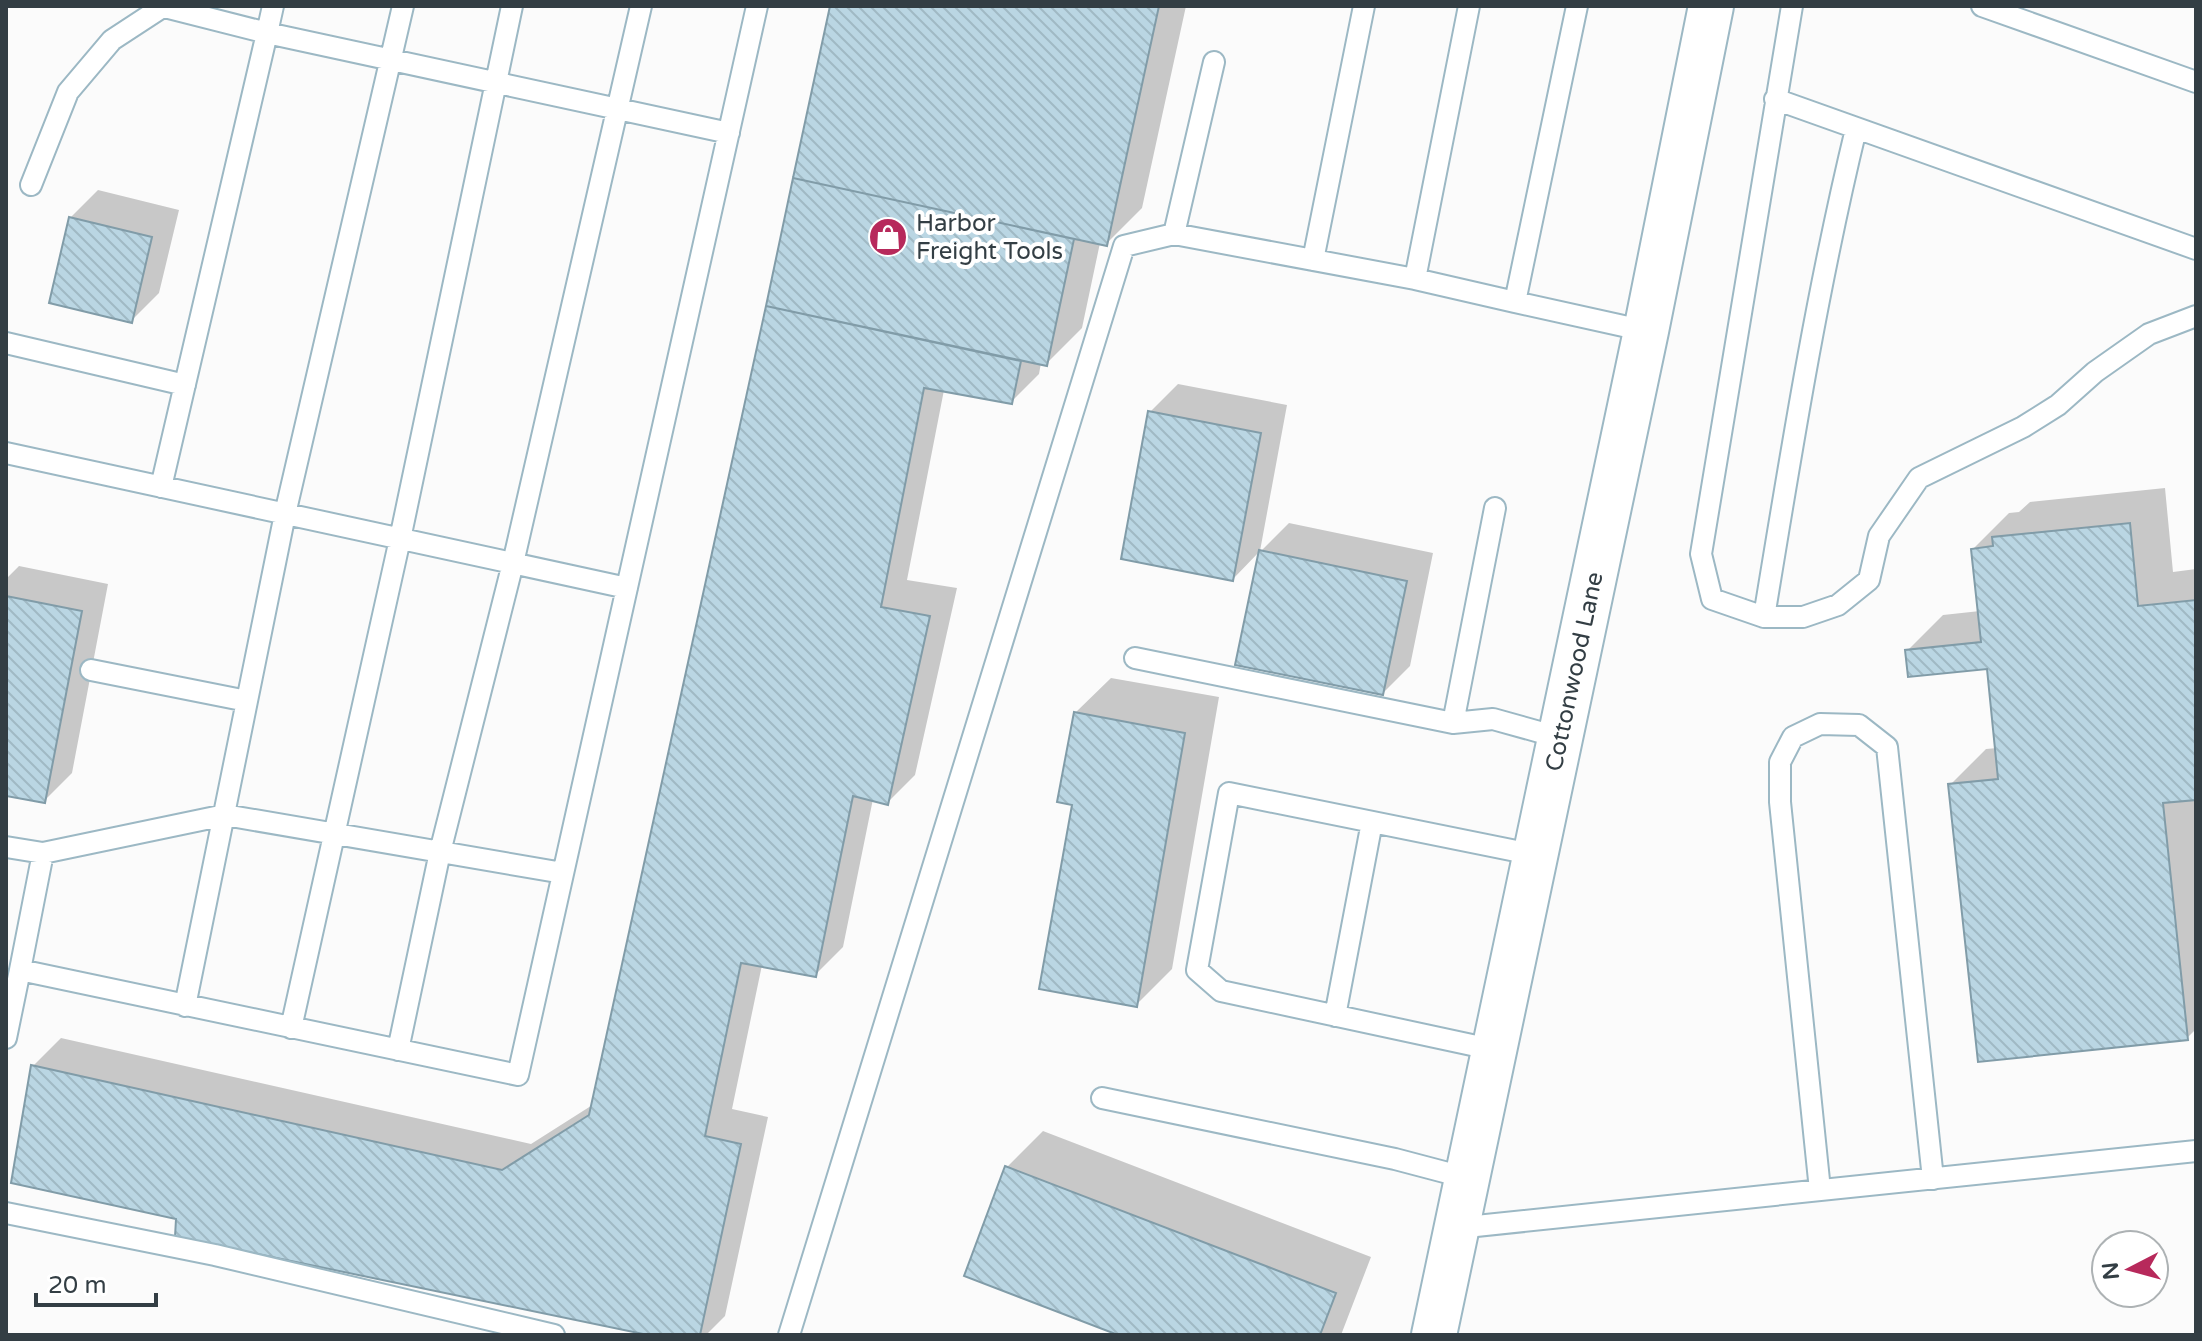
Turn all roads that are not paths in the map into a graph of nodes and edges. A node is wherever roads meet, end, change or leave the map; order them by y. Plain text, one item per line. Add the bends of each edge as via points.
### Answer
1 (273, 6) edge
2 (403, 6) edge
3 (512, 6) edge
4 (641, 6) edge
5 (757, 6) edge
6 (1364, 6) edge
7 (1469, 6) edge
8 (1577, 6) edge
9 (1711, 6) edge
10 (1792, 6) edge
11 (1982, 6) edge
12 (161, 7) edge
13 (267, 33) junction
14 (392, 59) junction
15 (1214, 62) dead end
16 (496, 82) junction
17 (2196, 82) edge
18 (1775, 99) junction
19 (618, 108) junction
20 (1856, 129) junction
21 (729, 133) junction
22 (31, 185) dead end
23 (1174, 234) junction
24 (2196, 249) edge
25 (1313, 260) junction
26 (1415, 279) junction
27 (1515, 302) junction
28 (2196, 316) edge
29 (1646, 331) junction
30 (6, 343) edge
31 (185, 385) junction
32 (6, 453) edge
33 (161, 487) junction
34 (1495, 508) dead end
35 (285, 514) junction
36 (400, 539) junction
37 (513, 563) junction
38 (627, 588) junction
39 (1764, 617) junction
40 (1135, 658) dead end
41 (91, 670) dead end
42 (247, 701) junction
43 (1453, 723) junction
44 (1561, 738) junction
45 (225, 815) junction
46 (1372, 822) junction
47 (336, 833) junction
48 (6, 847) edge
49 (440, 852) junction
50 (43, 853) junction
51 (1536, 855) junction
52 (563, 873) junction
53 (20, 970) junction
54 (185, 1006) junction
55 (1335, 1016) junction
56 (291, 1028) junction
57 (6, 1038) edge
58 (398, 1050) junction
59 (1495, 1050) junction
60 (1102, 1098) dead end
61 (2196, 1151) edge
62 (1467, 1178) junction
63 (1933, 1179) junction
64 (1820, 1190) junction
65 (6, 1213) edge
66 (1457, 1228) junction
67 (554, 1335) edge
68 (789, 1335) edge
69 (1434, 1335) edge

1 - 13 lane
2 - 14 lane
3 - 16 lane
4 - 19 lane
5 - 21 lane
6 - 25 lane
7 - 26 lane
8 - 27 lane
9 - 29 street, Cottonwood Lane
10 - 18 lane
11 - 17 lane
12 - 13 lane
12 - 22 lane via 112,40 68,92
13 - 14 lane
13 - 31 lane
14 - 16 lane
14 - 35 lane
15 - 23 lane
16 - 19 lane
16 - 36 lane
18 - 20 lane
18 - 39 lane via 1701,554 1712,599
19 - 21 lane
19 - 37 lane
20 - 24 lane
20 - 39 lane via 1806,361
21 - 38 lane
23 - 25 lane
23 - 68 lane via 1124,246
25 - 26 lane
26 - 27 lane
27 - 29 lane
28 - 39 lane via 2149,334 2023,427 1919,478 1879,536 1869,580 1838,605 1803,617
29 - 44 street, Cottonwood Lane
30 - 31 lane
31 - 33 lane
32 - 33 lane
33 - 35 lane
34 - 43 lane
35 - 36 lane
35 - 42 lane
36 - 37 lane
36 - 47 lane
37 - 38 lane
37 - 49 lane
38 - 52 lane
40 - 43 lane
41 - 42 lane
42 - 45 lane
43 - 44 lane via 1493,719
44 - 51 street, Cottonwood Lane
45 - 47 lane
45 - 50 lane
45 - 54 lane
46 - 51 lane
46 - 55 lane
46 - 55 lane via 1229,793 1197,970 1221,991
47 - 49 lane
47 - 56 lane
48 - 50 lane
49 - 52 lane
49 - 58 lane
50 - 53 lane
51 - 59 street, Cottonwood Lane
52 - 58 lane via 518,1075
53 - 54 lane
53 - 57 lane
54 - 56 lane
55 - 59 lane
56 - 58 lane
59 - 62 street, Cottonwood Lane
60 - 62 lane
61 - 63 lane
62 - 66 street, Cottonwood Lane
63 - 64 lane
63 - 64 lane via 1887,747 1859,725 1820,724 1793,737 1780,762 1780,802
64 - 66 lane
65 - 67 lane via 215,1255
66 - 69 street, Cottonwood Lane

